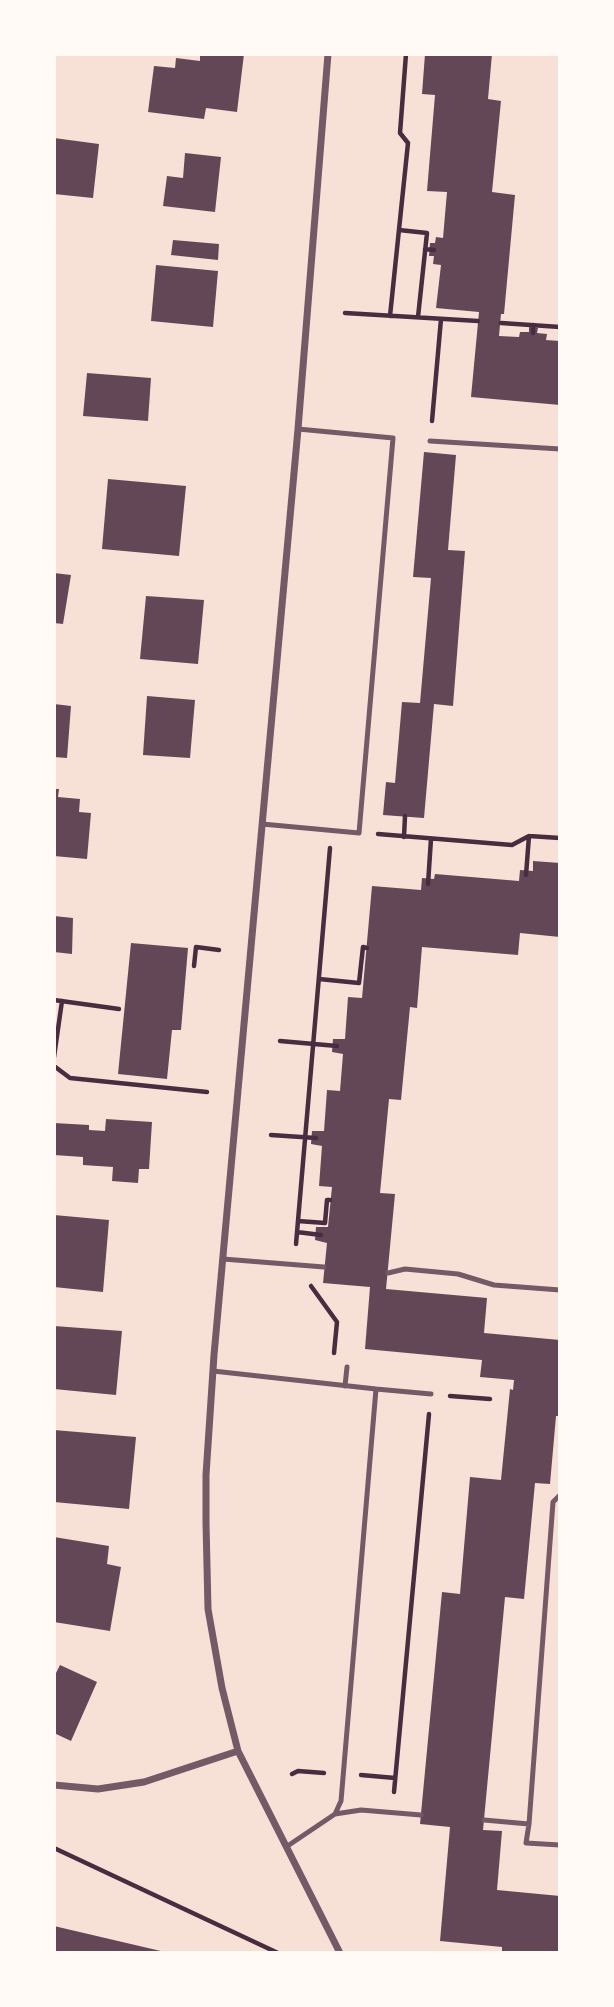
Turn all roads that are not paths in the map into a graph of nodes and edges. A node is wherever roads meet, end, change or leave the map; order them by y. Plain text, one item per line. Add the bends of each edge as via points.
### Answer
1 (328, 54) edge
2 (298, 429) junction
3 (430, 441) dead end
4 (560, 449) edge
5 (262, 824) junction
6 (223, 1259) junction
7 (324, 1267) dead end
8 (388, 1273) dead end
9 (560, 1290) edge
10 (347, 1367) road end
11 (213, 1371) junction
12 (345, 1386) junction
13 (376, 1389) junction
14 (431, 1394) road end
15 (560, 1495) edge
16 (238, 1751) junction
17 (54, 1786) edge
18 (335, 1814) junction
19 (421, 1815) dead end
20 (484, 1820) dead end
21 (529, 1824) junction
22 (560, 1845) edge
23 (286, 1847) junction
24 (340, 1953) edge

1 - 2 street
2 - 5 street
2 - 5 lane via 393,438 359,833
3 - 4 lane
5 - 6 street
6 - 7 lane
6 - 11 street
8 - 9 lane via 405,1269 458,1274 494,1284
10 - 12 lane
11 - 12 lane
11 - 16 street via 206,1475 208,1609
12 - 13 lane
13 - 14 lane
13 - 18 lane via 341,1801
15 - 21 lane via 553,1502
16 - 17 street via 144,1782 98,1789
16 - 23 street
18 - 19 lane via 361,1810
18 - 23 lane
20 - 21 lane
21 - 22 lane via 526,1843
23 - 24 street

